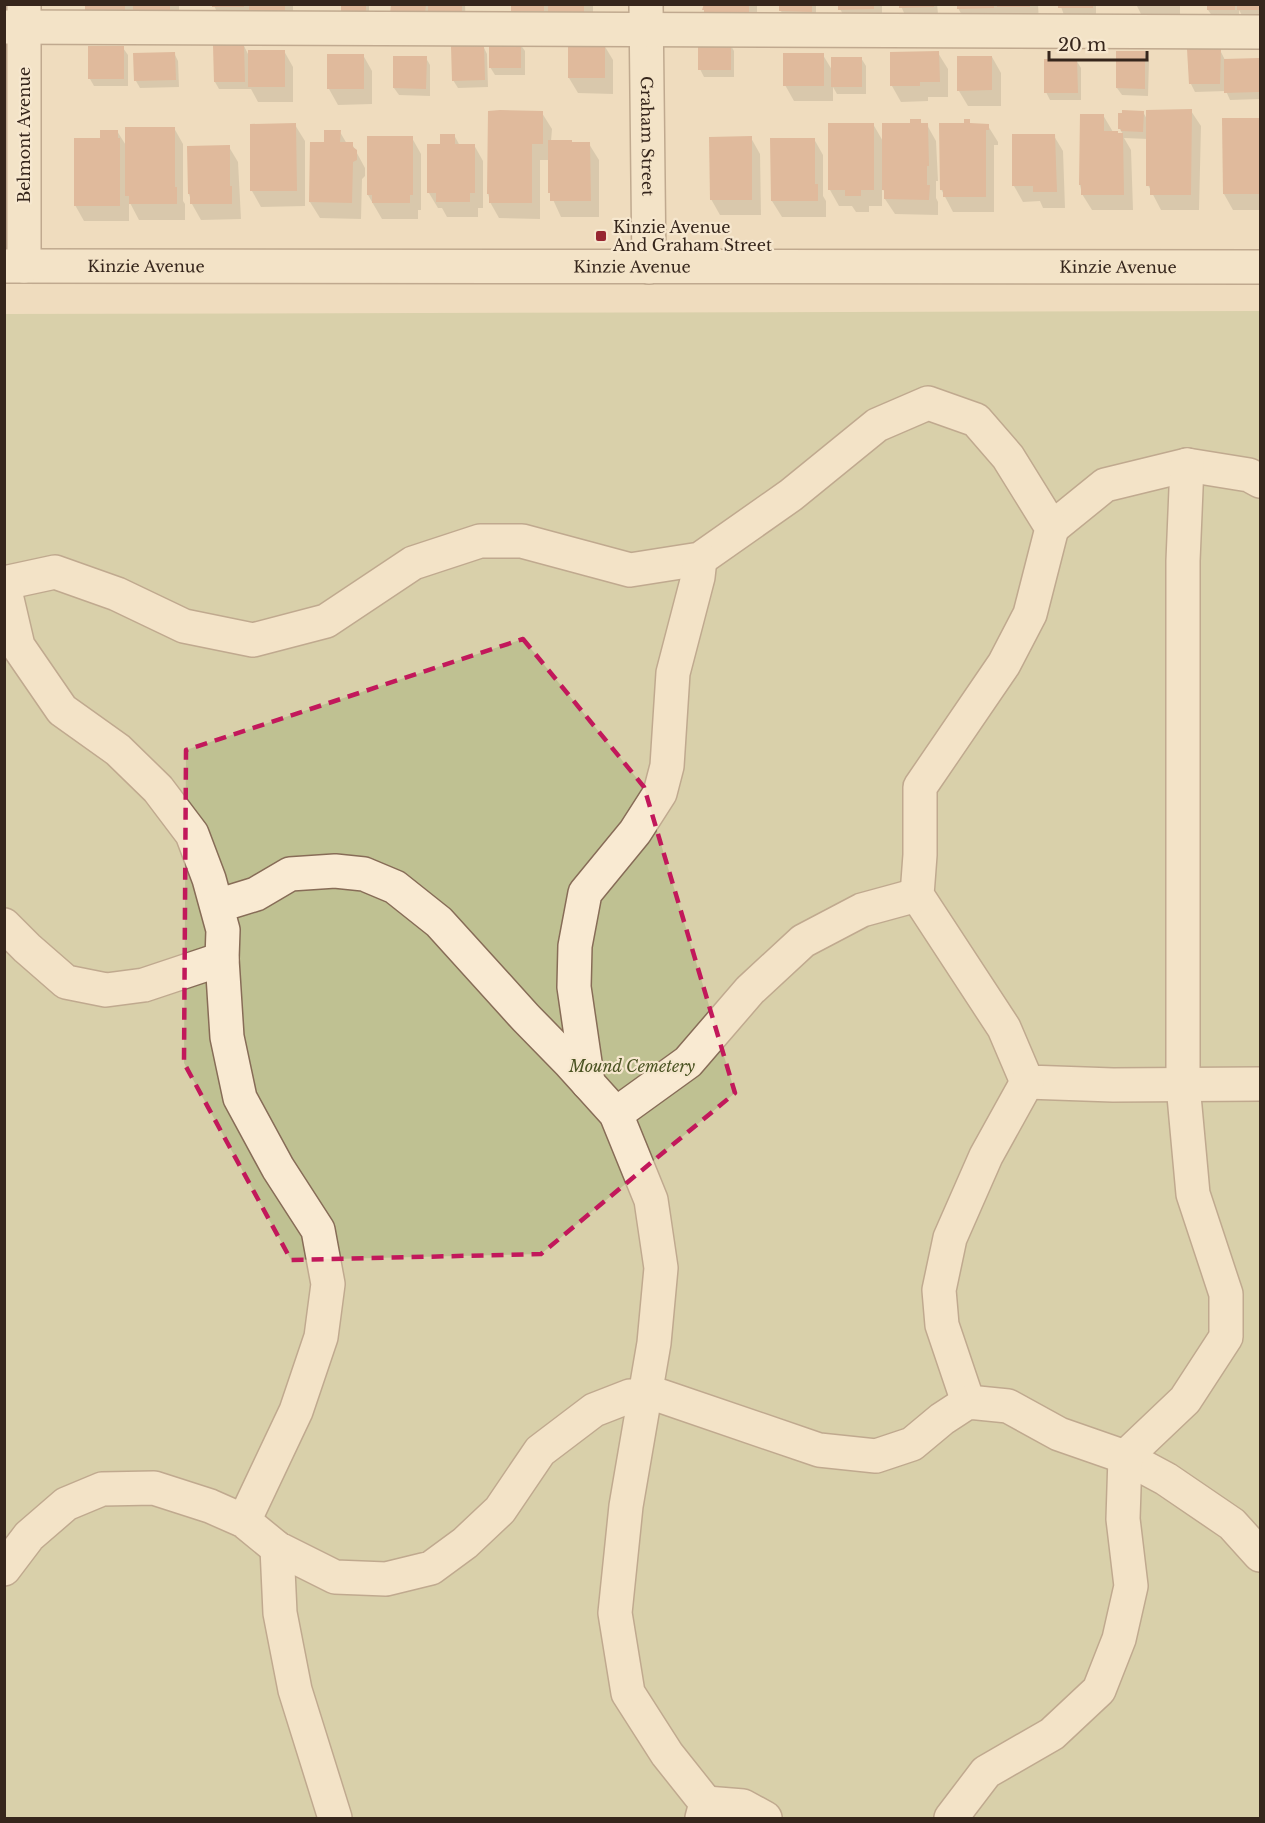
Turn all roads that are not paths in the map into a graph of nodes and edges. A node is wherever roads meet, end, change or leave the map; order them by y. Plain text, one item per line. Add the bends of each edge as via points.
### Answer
1 (646, 17) edge
2 (17, 20) edge
3 (1260, 32) edge
4 (14, 266) edge
5 (649, 267) junction
6 (1260, 267) edge
7 (1187, 465) junction
8 (1260, 481) edge
9 (1052, 528) junction
10 (700, 559) junction
11 (4, 585) edge
12 (917, 895) junction
13 (217, 906) junction
14 (4, 925) edge
15 (222, 959) junction
16 (1027, 1082) junction
17 (588, 1083) junction
18 (1260, 1084) edge
19 (1183, 1085) junction
20 (616, 1114) junction
21 (645, 1395) junction
22 (968, 1401) junction
23 (1125, 1457) junction
24 (244, 1521) junction
25 (278, 1548) junction
26 (1260, 1555) edge
27 (4, 1569) edge
28 (704, 1811) edge
29 (335, 1818) edge
30 (765, 1818) edge
31 (951, 1818) edge

1 - 2 street
1 - 3 street
1 - 5 street, Graham Street
2 - 4 street, Belmont Avenue
4 - 5 street, Kinzie Avenue
5 - 6 street, Kinzie Avenue
7 - 8 street
7 - 9 street via 1105,485
7 - 19 street via 1183,561
9 - 10 street via 1008,458 976,420 928,404 877,425 791,495
9 - 12 street via 1030,614 1004,664 920,788
10 - 11 street via 630,570 522,542 480,542 412,563 327,621 253,640 184,626 117,594 56,572
10 - 17 street via 673,673 667,766 660,794 585,893 575,946 574,987
11 - 13 street via 18,646 62,710 118,750 158,789 192,834
12 - 16 street via 1004,1029
12 - 20 street via 862,910 803,941 750,990 688,1062
13 - 15 street via 223,930
13 - 17 street via 256,894 290,874 364,874 395,887 439,922
14 - 15 street via 66,982 106,990 144,985
15 - 24 street via 227,1037 240,1098 318,1230 328,1284 321,1337 296,1411
16 - 19 street
16 - 22 street via 986,1156 950,1238 939,1290 942,1325
17 - 20 street
18 - 19 street
19 - 23 street via 1193,1194 1226,1294 1226,1337 1185,1400
20 - 21 street via 651,1200 662,1268
21 - 22 street via 661,1395 819,1449 876,1455 912,1443
21 - 25 street via 630,1395 594,1410 540,1451 500,1509 465,1543 431,1568 386,1579 335,1577
21 - 28 street via 615,1613 628,1693
22 - 23 street via 1008,1406 1059,1434
23 - 26 street via 1166,1479 1232,1524
23 - 31 street via 1123,1519 1131,1586 1119,1639 1099,1690 1052,1734 986,1772
24 - 25 street
24 - 27 street via 154,1488 102,1489 66,1503 29,1536
25 - 29 street via 280,1613 295,1690
28 - 30 street via 743,1806

